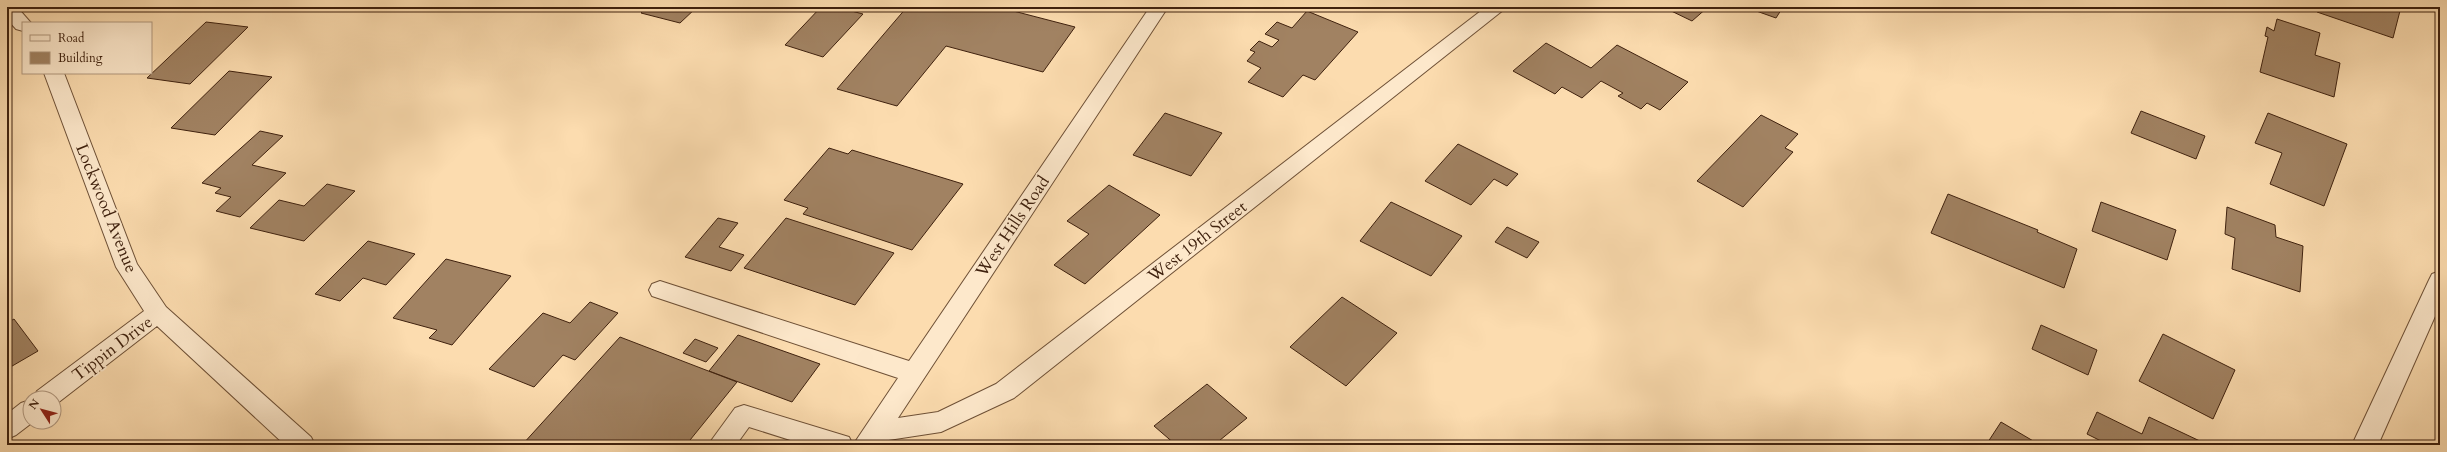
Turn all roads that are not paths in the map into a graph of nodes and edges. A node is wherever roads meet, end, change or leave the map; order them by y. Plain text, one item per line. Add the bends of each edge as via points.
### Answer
1 (7, 7) edge
2 (1158, 7) edge
3 (1498, 7) edge
4 (22, 24) edge
5 (54, 74) edge
6 (2440, 280) edge
7 (660, 290) dead end
8 (158, 313) junction
9 (914, 373) junction
10 (57, 390) edge
11 (22, 416) edge
12 (7, 428) edge
13 (871, 438) edge
14 (302, 445) edge
15 (721, 445) edge
16 (840, 445) edge
17 (2365, 445) edge

1 - 4 street
2 - 9 street, West Hills Road
3 - 13 street, West 19th Street via 1005,391 941,422
5 - 8 street, Lockwood Avenue via 127,267
6 - 17 street
7 - 9 street
8 - 10 street, Tippin Drive
8 - 14 street, Lockwood Avenue
9 - 13 street, West Hills Road
11 - 12 street
15 - 16 street via 744,415

